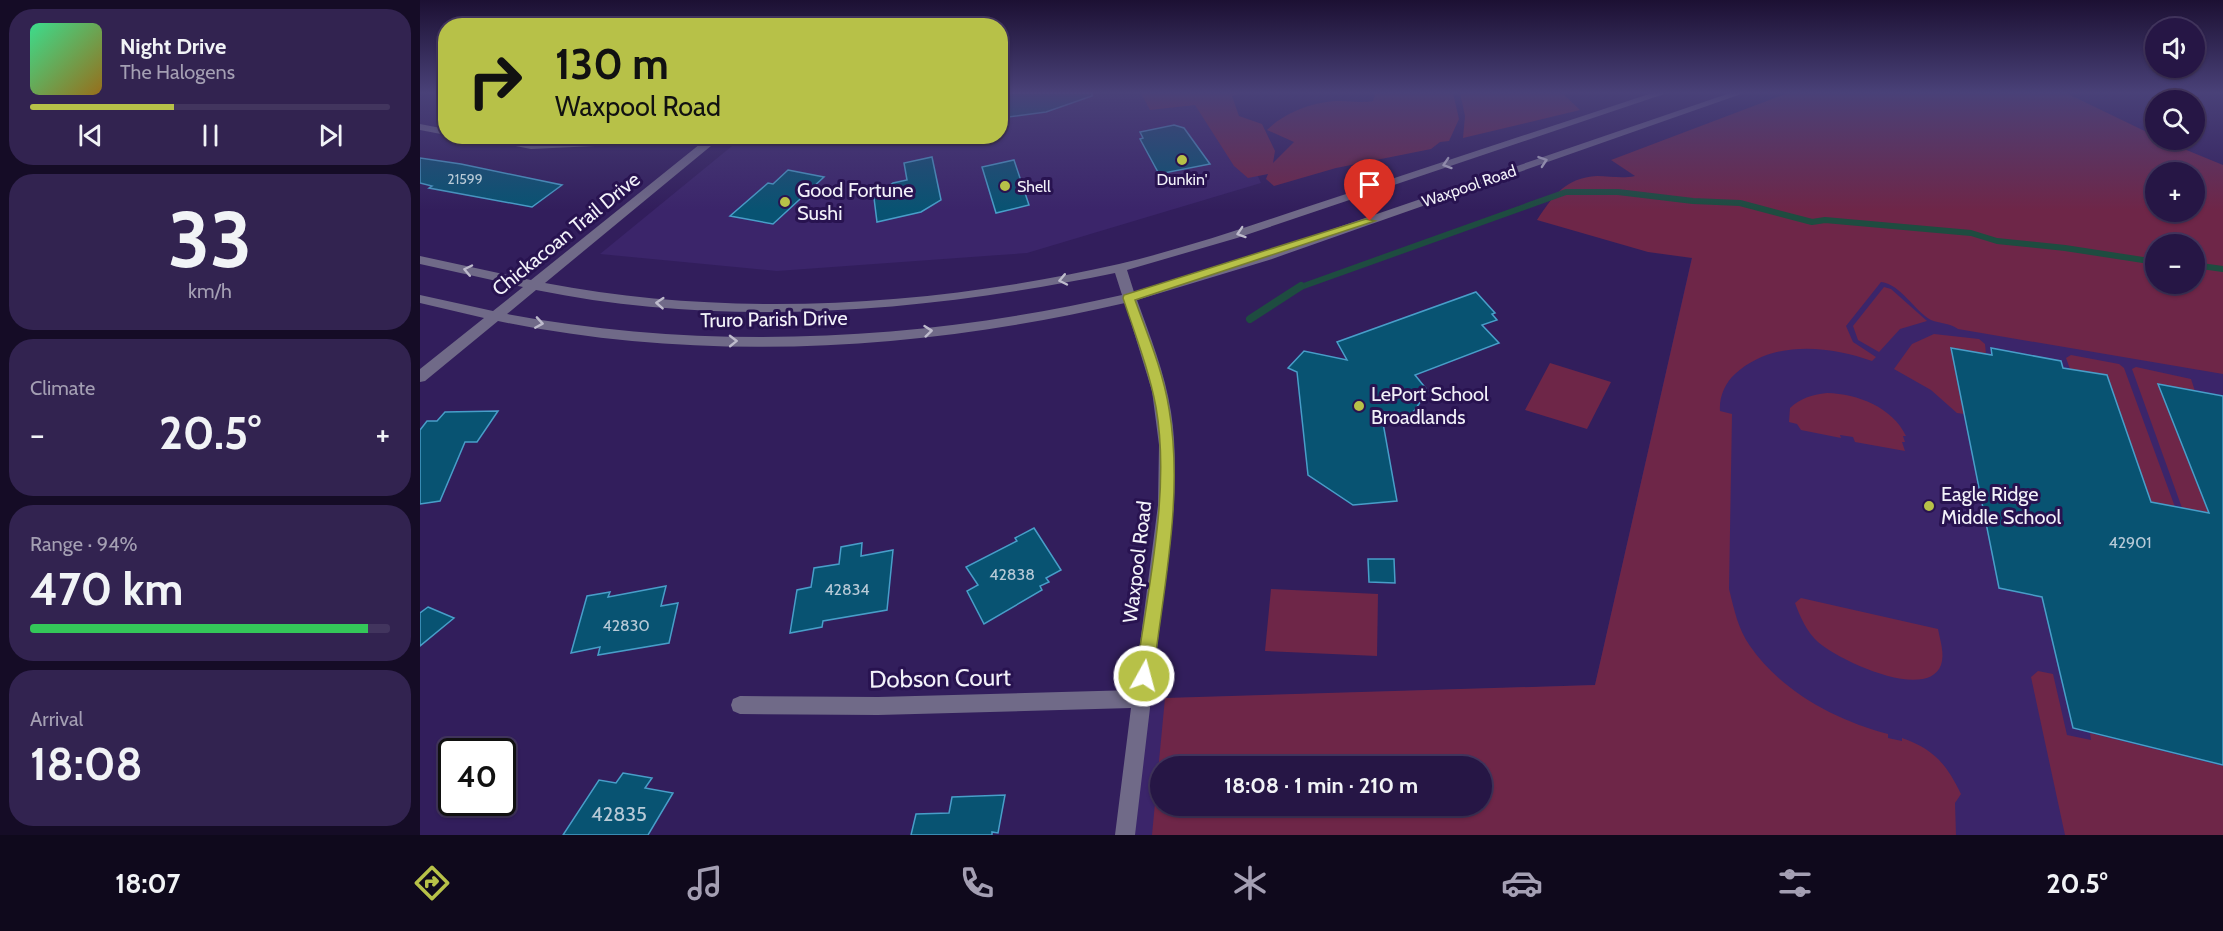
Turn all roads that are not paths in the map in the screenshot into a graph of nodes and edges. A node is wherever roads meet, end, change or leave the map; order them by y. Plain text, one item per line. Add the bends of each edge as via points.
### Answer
1 (1545, 132) edge
2 (1626, 132) edge
3 (519, 144) edge
4 (563, 144) edge
5 (708, 144) edge
6 (420, 260) edge
7 (1120, 268) junction
8 (533, 285) junction
9 (1129, 298) junction
10 (420, 299) edge
11 (495, 316) junction
12 (420, 377) edge
13 (1141, 699) junction
14 (740, 705) dead end
15 (1125, 835) edge

1 -> 7 street, Waxpool Road via 1240,234
9 -> 2 street, Waxpool Road via 1303,244
3 - 4 street
5 - 8 street, Chickacoan Trail Drive
8 -> 6 street, Truro Parish Drive
7 -> 8 street, Truro Parish Drive via 977,294 817,308 657,303
7 - 9 street, Waxpool Road
8 - 11 street, Chickacoan Trail Drive
11 -> 9 street, Truro Parish Drive via 591,332 718,341 793,340 997,323
9 - 13 street, Waxpool Road via 1155,372 1168,452 1166,505
10 - 11 street, Truro Parish Drive
11 - 12 street, Chickacoan Trail Drive
13 - 14 street, Dobson Court via 878,706
13 - 15 street, Waxpool Road

